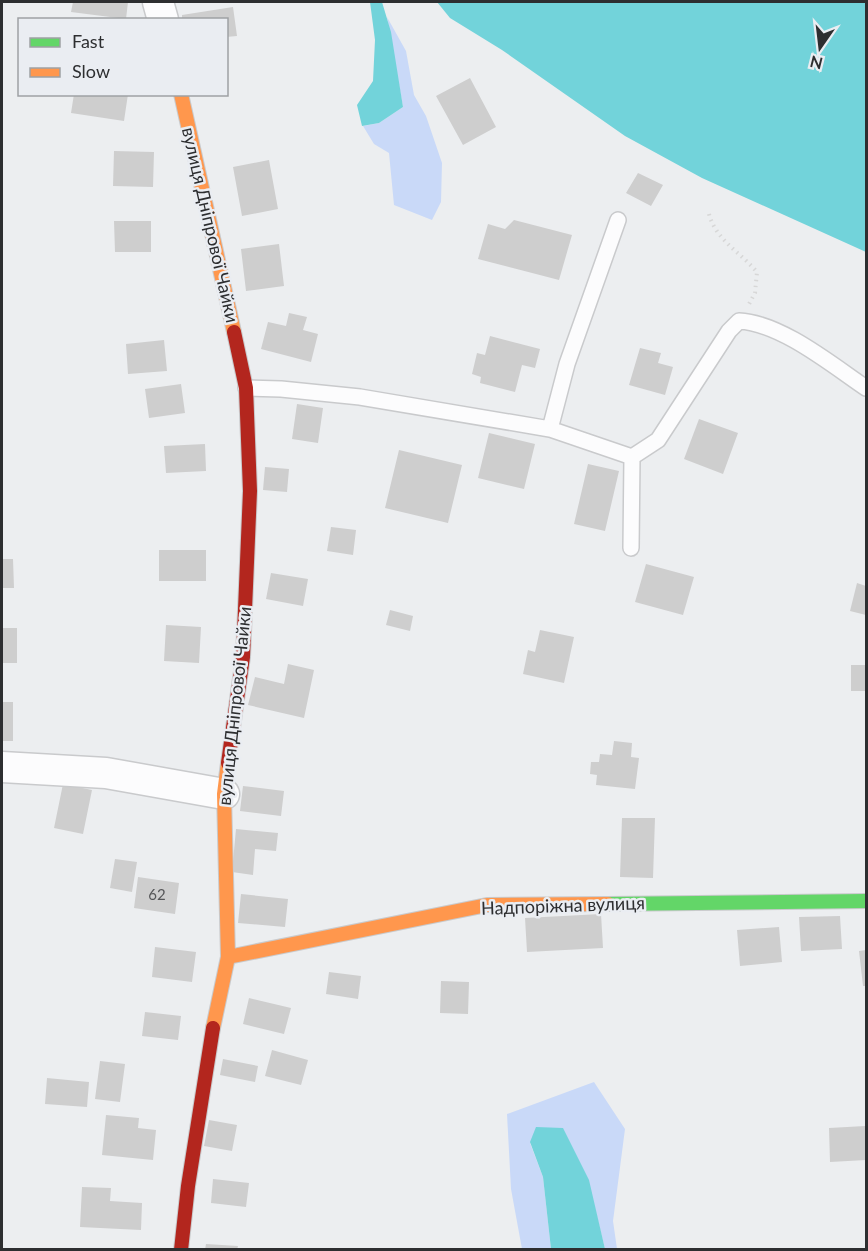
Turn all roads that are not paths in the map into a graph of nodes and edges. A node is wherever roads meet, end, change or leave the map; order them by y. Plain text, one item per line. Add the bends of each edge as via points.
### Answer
1 (158, 2) edge
2 (162, 18) edge
3 (181, 96) edge
4 (618, 220) dead end
5 (246, 388) junction
6 (867, 388) edge
7 (550, 429) junction
8 (632, 458) junction
9 (631, 548) dead end
10 (2, 767) edge
11 (224, 794) junction
12 (867, 900) edge
13 (228, 957) junction
14 (181, 1250) edge

1 - 2 street
3 - 5 street, вулиця Дніпрової Чайки
4 - 7 lane via 567,364
5 - 7 lane via 360,397
5 - 11 street, вулиця Дніпрової Чайки via 250,491 243,657
6 - 8 lane via 798,343 752,322 741,321 729,332 658,440
7 - 8 lane
8 - 9 lane
10 - 11 street via 106,773
11 - 13 street, вулиця Дніпрової Чайки
12 - 13 street, Надпоріжна вулиця via 487,905
13 - 14 street, вулиця Дніпрової Чайки via 210,1045

